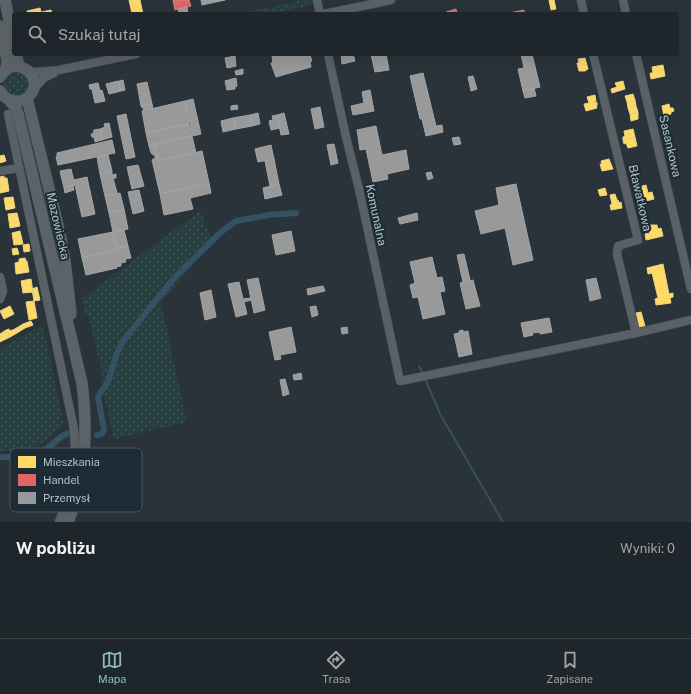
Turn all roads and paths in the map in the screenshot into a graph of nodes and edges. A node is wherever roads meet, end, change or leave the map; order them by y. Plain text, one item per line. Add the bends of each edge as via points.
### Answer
1 (5, 0) edge
2 (317, 0) edge
3 (391, 0) edge
4 (581, 0) edge
5 (623, 0) edge
6 (320, 12) edge
7 (334, 12) edge
8 (584, 12) edge
9 (626, 12) edge
10 (0, 26) edge
11 (12, 35) edge
12 (17, 56) edge
13 (126, 56) edge
14 (328, 56) edge
15 (594, 56) edge
16 (636, 56) edge
17 (24, 69) junction
18 (59, 70) junction
19 (3, 73) edge
20 (3, 94) edge
21 (30, 94) junction
22 (8, 114) dead end
23 (19, 168) junction
24 (0, 171) edge
25 (0, 277) edge
26 (691, 289) edge
27 (0, 299) edge
28 (691, 320) edge
29 (636, 333) junction
30 (76, 360) junction
31 (75, 448) edge
32 (85, 448) edge
33 (62, 512) edge
34 (71, 512) edge
35 (59, 522) edge
36 (68, 522) edge

1 - 11 main road
2 - 6 street
3 - 7 street
4 - 8 street
5 - 9 street
10 - 19 main road via 7,60
12 - 17 main road, Mazowiecka
13 - 18 street
14 - 29 street, Komunalna via 400,381
15 - 29 street, Bławatkowa via 638,240 618,246 616,249
16 - 26 street, Sasankowa
17 - 18 street via 34,72
17 - 19 main road via 13,66
17 - 21 main road, Mazowiecka via 33,80
18 - 21 street via 44,78
20 - 21 main road via 18,101
20 - 30 main road, Mazowiecka via 18,114
21 - 30 main road, Mazowiecka via 65,262
22 - 23 street
23 - 24 street
23 - 31 street via 72,414
25 - 27 street via 3,292
28 - 29 street
30 - 32 main road, Mazowiecka via 85,408
33 - 35 street
34 - 36 main road, Mazowiecka

